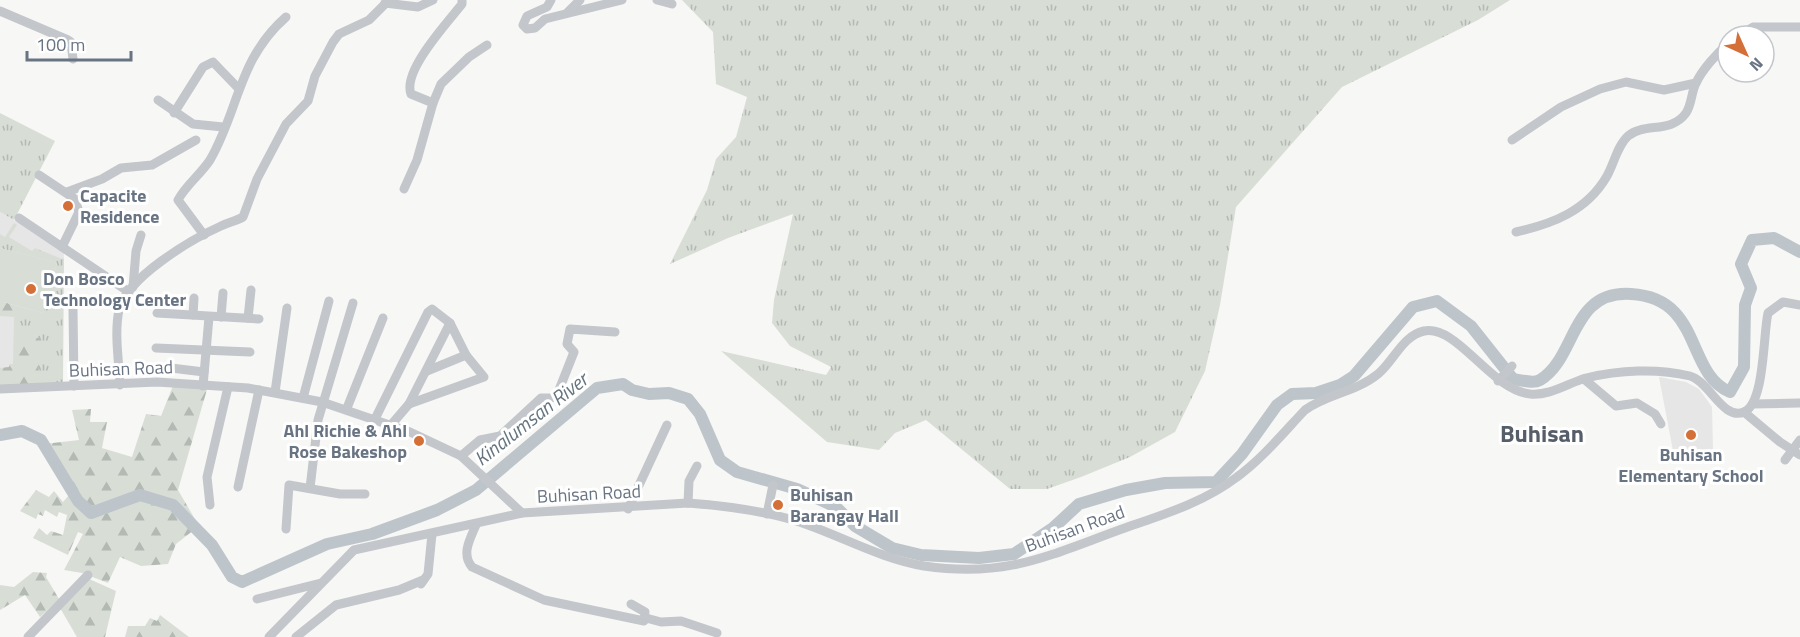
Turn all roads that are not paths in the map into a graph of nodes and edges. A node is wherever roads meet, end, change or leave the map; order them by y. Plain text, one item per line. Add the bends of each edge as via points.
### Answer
1 (433, 0) edge
2 (462, 0) edge
3 (552, 0) edge
4 (580, 0) edge
5 (622, 0) edge
6 (657, 0) edge
7 (387, 2) edge
8 (672, 3) dead end
9 (0, 11) edge
10 (568, 12) junction
11 (286, 17) dead end
12 (1776, 27) edge
13 (1800, 27) edge
14 (488, 45) dead end
15 (74, 59) dead end
16 (1716, 59) edge
17 (1696, 83) junction
18 (239, 89) junction
19 (158, 100) dead end
20 (433, 103) junction
21 (174, 113) junction
22 (223, 127) junction
23 (196, 140) dead end
24 (1512, 140) dead end
25 (39, 175) dead end
26 (404, 189) dead end
27 (67, 192) junction
28 (19, 218) dead end
29 (1516, 232) dead end
30 (141, 235) dead end
31 (204, 235) junction
32 (62, 247) junction
33 (131, 289) junction
34 (251, 290) dead end
35 (223, 293) dead end
36 (194, 298) dead end
37 (329, 301) dead end
38 (352, 303) dead end
39 (1800, 305) edge
40 (287, 308) dead end
41 (73, 309) dead end
42 (157, 313) dead end
43 (193, 315) junction
44 (209, 317) junction
45 (221, 317) junction
46 (248, 318) junction
47 (383, 318) dead end
48 (259, 319) dead end
49 (450, 323) junction
50 (615, 332) dead end
51 (156, 348) dead end
52 (206, 351) junction
53 (250, 352) dead end
54 (466, 355) junction
55 (171, 368) dead end
56 (427, 371) junction
57 (204, 372) junction
58 (1584, 379) junction
59 (120, 385) junction
60 (74, 386) junction
61 (203, 386) junction
62 (228, 387) junction
63 (0, 389) edge
64 (259, 390) junction
65 (275, 392) junction
66 (303, 398) junction
67 (322, 402) junction
68 (1799, 403) edge
69 (409, 404) junction
70 (1753, 404) junction
71 (346, 408) junction
72 (1744, 412) junction
73 (375, 419) junction
74 (1661, 424) dead end
75 (391, 425) junction
76 (668, 425) dead end
77 (1800, 440) edge
78 (1796, 453) edge
79 (461, 456) junction
80 (1785, 460) dead end
81 (697, 466) dead end
82 (773, 485) dead end
83 (238, 487) dead end
84 (310, 488) junction
85 (365, 494) dead end
86 (688, 503) junction
87 (210, 505) dead end
88 (628, 509) junction
89 (522, 513) junction
90 (767, 514) junction
91 (476, 525) junction
92 (286, 529) dead end
93 (432, 534) junction
94 (88, 575) dead end
95 (321, 582) junction
96 (256, 599) dead end
97 (631, 604) dead end
98 (646, 618) junction
99 (717, 633) dead end
100 (28, 637) edge
101 (269, 637) edge
102 (296, 637) edge

1 - 7 street via 418,7
2 - 20 street via 420,58 409,86 411,94
3 - 10 street via 547,7 527,16 523,25 535,28 545,19
4 - 10 street
5 - 10 street
6 - 8 street
7 - 31 street via 369,20 339,34 333,42 305,106 286,124 257,179 243,217
9 - 15 street via 68,40
11 - 18 street via 267,34 253,55
12 - 13 street
14 - 20 street via 441,84
16 - 17 street
17 - 24 street via 1664,90 1626,82 1600,89 1561,107
17 - 29 street via 1691,104 1680,120 1671,126 1629,135 1606,177 1586,201 1559,220
18 - 21 street via 209,62
18 - 22 street
19 - 21 street
20 - 26 street via 417,160
21 - 22 street via 193,124
22 - 31 street via 209,160 178,200
23 - 27 street via 152,165 119,169
25 - 27 street
27 - 32 street via 75,199 79,212
28 - 32 street
30 - 33 street
31 - 33 street via 166,259
32 - 33 street
33 - 59 street via 118,318
34 - 46 street
35 - 45 street
36 - 43 street
37 - 66 street
38 - 67 street
39 - 70 street via 1783,302 1768,313
40 - 65 street
41 - 60 street
42 - 43 street
43 - 44 street
44 - 45 street
44 - 52 street
45 - 46 street
46 - 48 street
47 - 71 street
49 - 54 street
49 - 56 street
49 - 73 street via 432,309 428,312
50 - 79 street via 570,329 567,344 574,352 557,395 541,398 500,436 480,440
51 - 52 street
52 - 53 street
52 - 57 street
54 - 56 street
54 - 69 street via 484,377
55 - 57 street
56 - 69 street
57 - 61 street
58 - 72 street, Buhisan Road via 1618,372 1681,374 1703,382 1727,409
58 - 74 street via 1616,406 1637,403
58 - 90 street, Buhisan Road via 1531,394 1513,390 1505,374 1442,333 1416,334 1371,378 1305,410 1240,475 1213,493 1079,547 1019,566 924,566
59 - 60 street, Buhisan Road
59 - 61 street, Buhisan Road via 157,382
60 - 63 street, Buhisan Road
61 - 62 street, Buhisan Road
62 - 64 street, Buhisan Road
62 - 87 street via 207,477
64 - 65 street, Buhisan Road
64 - 83 street
65 - 66 street, Buhisan Road
66 - 67 street, Buhisan Road
67 - 71 street, Buhisan Road
67 - 84 street
68 - 70 street
69 - 75 street
70 - 72 street
71 - 73 street, Buhisan Road
72 - 78 street, Buhisan Road
73 - 75 street, Buhisan Road
75 - 79 street, Buhisan Road
76 - 88 street
77 - 78 street
78 - 80 street
79 - 89 street, Buhisan Road
81 - 86 street via 689,480
82 - 90 street
84 - 85 street
84 - 92 street via 290,485
86 - 88 street, Buhisan Road
86 - 90 street, Buhisan Road
88 - 89 street, Buhisan Road
89 - 91 street
91 - 93 street
91 - 98 street via 467,549 472,567 544,600 641,621
93 - 95 street via 354,550
93 - 102 street via 428,574 421,585 336,605
94 - 100 street
95 - 96 street
95 - 101 street
97 - 98 street via 643,610
98 - 99 street via 681,621

